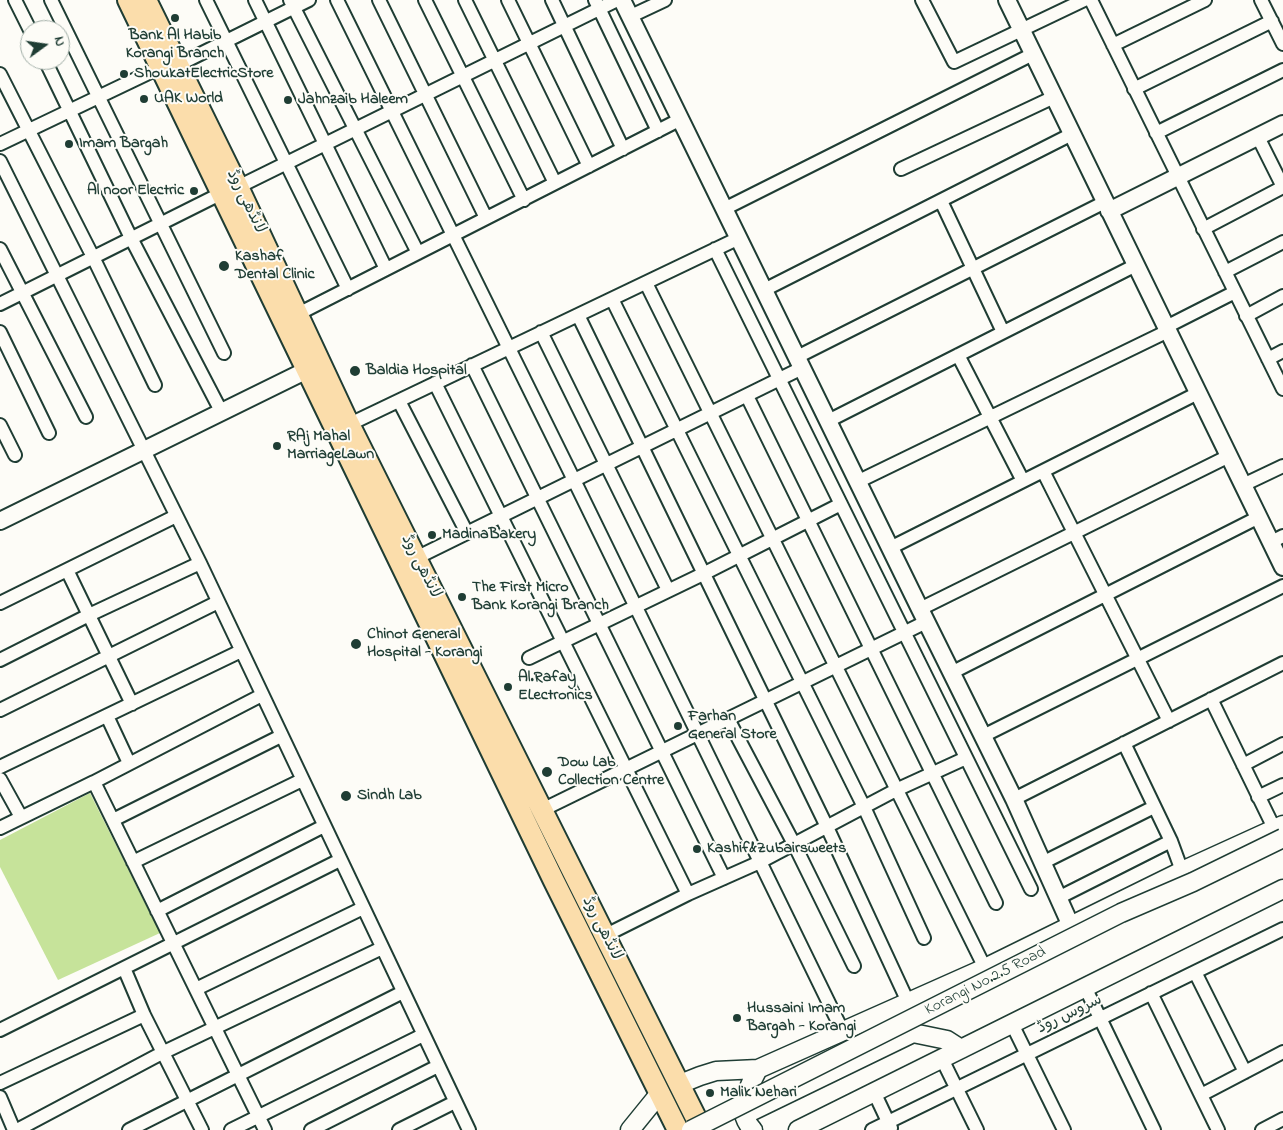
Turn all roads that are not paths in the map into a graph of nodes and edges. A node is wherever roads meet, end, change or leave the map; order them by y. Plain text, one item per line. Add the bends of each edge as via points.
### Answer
1 (16, 0) edge
2 (51, 0) edge
3 (128, 0) edge
4 (146, 0) edge
5 (206, 0) edge
6 (255, 0) edge
7 (309, 0) edge
8 (337, 0) edge
9 (379, 0) edge
10 (425, 0) edge
11 (465, 0) edge
12 (508, 0) edge
13 (552, 0) edge
14 (617, 0) edge
15 (622, 0) edge
16 (665, 0) edge
17 (922, 0) edge
18 (1007, 0) edge
19 (1084, 0) edge
20 (1091, 0) edge
21 (1205, 0) edge
22 (1261, 0) edge
23 (292, 4) edge
24 (597, 4) edge
25 (631, 16) junction
26 (25, 20) edge
27 (1272, 21) junction
28 (266, 22) junction
29 (565, 26) junction
30 (1021, 29) junction
31 (226, 41) junction
32 (530, 43) junction
33 (1283, 44) edge
34 (1113, 45) junction
35 (1033, 54) junction
36 (495, 60) junction
37 (170, 66) junction
38 (50, 70) edge
39 (1283, 70) edge
40 (0, 74) edge
41 (463, 76) junction
42 (1134, 89) junction
43 (425, 95) junction
44 (98, 97) junction
45 (1054, 97) junction
46 (70, 111) junction
47 (392, 111) junction
48 (681, 119) junction
49 (1283, 124) edge
50 (355, 130) junction
51 (28, 131) junction
52 (658, 131) junction
53 (1156, 133) junction
54 (1072, 134) junction
55 (1258, 137) junction
56 (0, 144) edge
57 (325, 144) junction
58 (623, 149) junction
59 (0, 161) edge
60 (286, 163) junction
61 (589, 166) junction
62 (901, 169) dead end
63 (1178, 177) junction
64 (555, 183) junction
65 (1283, 187) edge
66 (230, 190) junction
67 (524, 200) junction
68 (940, 200) junction
69 (1107, 206) junction
70 (724, 208) junction
71 (486, 218) junction
72 (161, 223) junction
73 (1203, 229) junction
74 (453, 236) junction
75 (131, 238) junction
76 (738, 238) junction
77 (1283, 242) edge
78 (0, 249) edge
79 (715, 249) junction
80 (418, 254) junction
81 (93, 257) junction
82 (1136, 264) junction
83 (973, 268) junction
84 (386, 269) junction
85 (1225, 272) junction
86 (56, 276) junction
87 (646, 283) junction
88 (348, 289) junction
89 (764, 290) junction
90 (1235, 292) junction
91 (22, 293) junction
92 (1283, 296) edge
93 (612, 299) junction
94 (0, 304) edge
95 (298, 314) junction
96 (578, 315) junction
97 (1246, 316) junction
98 (1167, 329) junction
99 (0, 332) edge
100 (541, 332) junction
101 (1003, 332) junction
102 (508, 348) junction
103 (1283, 351) edge
104 (224, 353) dead end
105 (958, 355) junction
106 (1268, 359) junction
107 (799, 363) junction
108 (472, 365) junction
109 (307, 370) junction
110 (779, 380) junction
111 (435, 383) junction
112 (155, 386) dead end
113 (1283, 390) edge
114 (1198, 393) junction
115 (746, 396) junction
116 (399, 401) junction
117 (221, 411) junction
118 (710, 413) junction
119 (86, 417) dead end
120 (990, 418) junction
121 (828, 421) junction
122 (350, 424) junction
123 (0, 425) edge
124 (676, 430) junction
125 (49, 433) dead end
126 (642, 447) junction
127 (142, 450) junction
128 (15, 455) dead end
129 (1229, 456) junction
130 (606, 465) junction
131 (1283, 466) edge
132 (1043, 471) junction
133 (574, 480) junction
134 (1023, 481) junction
135 (857, 482) junction
136 (1243, 485) junction
137 (537, 498) junction
138 (841, 504) junction
139 (2, 516) edge
140 (176, 516) junction
141 (501, 516) junction
142 (1259, 517) junction
143 (808, 521) junction
144 (467, 533) junction
145 (1074, 533) junction
146 (772, 538) junction
147 (1277, 539) edge
148 (890, 548) junction
149 (740, 555) junction
150 (416, 558) junction
151 (200, 563) junction
152 (1283, 567) edge
153 (67, 570) junction
154 (703, 574) junction
155 (1283, 586) edge
156 (668, 590) junction
157 (1105, 595) junction
158 (218, 602) junction
159 (0, 603) edge
160 (635, 606) junction
161 (89, 615) junction
162 (923, 616) junction
163 (598, 624) junction
164 (905, 633) junction
165 (563, 642) junction
166 (871, 649) junction
167 (241, 651) junction
168 (108, 655) junction
169 (529, 658) dead end
170 (1138, 658) junction
171 (0, 660) edge
172 (1283, 663) edge
173 (835, 667) junction
174 (951, 673) junction
175 (802, 682) junction
176 (262, 695) junction
177 (1211, 699) junction
178 (765, 701) junction
179 (132, 704) junction
180 (0, 710) edge
181 (107, 716) junction
182 (728, 719) junction
183 (1169, 721) junction
184 (696, 734) junction
185 (282, 736) junction
186 (983, 736) junction
187 (1124, 744) junction
188 (1283, 744) edge
189 (661, 752) junction
190 (966, 758) junction
191 (129, 763) junction
192 (1243, 764) junction
193 (0, 767) edge
194 (626, 768) junction
195 (933, 773) junction
196 (0, 780) edge
197 (302, 780) junction
198 (94, 782) junction
199 (1283, 785) edge
200 (896, 790) junction
201 (1258, 797) junction
202 (1014, 799) junction
203 (864, 807) junction
204 (1154, 807) junction
205 (542, 810) junction
206 (21, 817) junction
207 (113, 820) junction
208 (324, 826) junction
209 (827, 827) junction
210 (0, 828) edge
211 (1280, 830) edge
212 (1171, 841) junction
213 (794, 844) junction
214 (340, 860) junction
215 (133, 862) junction
216 (760, 862) junction
217 (1042, 863) junction
218 (1182, 871) junction
219 (724, 878) junction
220 (1031, 888) dead end
221 (1283, 889) edge
222 (688, 894) junction
223 (1058, 898) junction
224 (996, 903) dead end
225 (363, 908) junction
226 (157, 910) junction
227 (1071, 926) junction
228 (1283, 929) edge
229 (604, 936) junction
230 (924, 938) dead end
231 (173, 944) junction
232 (382, 948) junction
233 (854, 966) dead end
234 (124, 968) junction
235 (985, 968) junction
236 (1195, 972) junction
237 (1085, 988) junction
238 (196, 989) junction
239 (403, 992) junction
240 (1151, 994) junction
241 (908, 1002) junction
242 (144, 1015) junction
243 (1100, 1018) junction
244 (1012, 1024) junction
245 (215, 1028) junction
246 (0, 1030) edge
247 (843, 1032) junction
248 (423, 1035) junction
249 (961, 1049) junction
250 (1283, 1052) edge
251 (162, 1054) junction
252 (1027, 1055) junction
253 (942, 1058) junction
254 (438, 1066) junction
255 (758, 1069) junction
256 (1245, 1072) junction
257 (238, 1074) junction
258 (0, 1083) edge
259 (680, 1084) junction
260 (957, 1089) junction
261 (874, 1092) junction
262 (660, 1093) junction
263 (1201, 1095) junction
264 (0, 1096) edge
265 (187, 1102) junction
266 (455, 1102) junction
267 (258, 1116) junction
268 (1283, 1119) edge
269 (748, 1122) edge
270 (890, 1126) edge
271 (16, 1130) edge
272 (129, 1130) edge
273 (202, 1130) edge
274 (231, 1130) edge
275 (265, 1130) edge
276 (311, 1130) edge
277 (399, 1130) edge
278 (469, 1130) edge
279 (630, 1130) edge
280 (678, 1130) edge
281 (691, 1130) edge
282 (702, 1130) edge
283 (800, 1130) edge
284 (872, 1130) edge
285 (977, 1130) edge
286 (1064, 1130) edge
287 (1154, 1130) edge
288 (1218, 1130) edge
289 (1262, 1130) edge

1 - 26 street
2 - 44 street
3 - 37 main road, لانڈھی روڈ
4 - 37 main road, لانڈھی روڈ
5 - 31 street
6 - 28 street
7 - 23 street
8 - 47 street
9 - 43 street
10 - 41 street
11 - 36 street
12 - 32 street
13 - 29 street
14 - 24 street
15 - 25 street
16 - 25 street
17 - 30 street via 954,62
18 - 30 street
19 - 30 street
20 - 34 street
21 - 34 street
22 - 27 street
23 - 28 street
23 - 50 street
24 - 29 street
24 - 52 street
25 - 48 street
27 - 33 street
27 - 42 street
28 - 31 street
28 - 57 street
29 - 32 street
29 - 58 street
30 - 35 street
31 - 37 street
31 - 60 street
32 - 36 street
32 - 61 street
34 - 42 street
35 - 45 street
35 - 70 street
36 - 41 street
36 - 64 street
37 - 44 street
37 - 66 main road, لانڈھی روڈ
38 - 46 street
39 - 53 street
40 - 51 street
41 - 43 street
41 - 67 street
42 - 53 street
43 - 47 street
43 - 71 street
44 - 46 street
44 - 72 street
45 - 54 street
45 - 62 street
46 - 51 street
46 - 75 street
47 - 50 street
47 - 74 street
48 - 52 street
48 - 70 street
49 - 55 street
50 - 57 street
50 - 80 street
51 - 56 street
51 - 81 street
52 - 58 street
53 - 63 street
54 - 68 street
54 - 69 street
55 - 63 street
55 - 65 street
57 - 60 street
57 - 84 street
58 - 61 street
59 - 86 street
60 - 66 street
60 - 88 street
61 - 64 street
63 - 69 street
63 - 73 street
64 - 67 street
65 - 73 street
66 - 72 street
66 - 95 main road, لانڈھی روڈ
66 - 109 main road, لانڈھی روڈ
67 - 71 street
68 - 83 street
68 - 89 street
69 - 82 street
69 - 83 street
70 - 76 street
71 - 74 street
72 - 75 street
72 - 104 street
73 - 85 street
74 - 80 street
74 - 102 street
75 - 81 street
75 - 117 street
76 - 79 street
76 - 89 street
77 - 85 street
78 - 91 street
79 - 87 street
79 - 110 street
80 - 84 street
81 - 86 street
81 - 112 street
82 - 98 street
82 - 101 street
83 - 101 street
83 - 107 street
84 - 88 street
85 - 90 street
86 - 91 street
86 - 127 street
87 - 93 street
87 - 118 street
88 - 95 street
89 - 107 street
90 - 97 street
90 - 98 street
91 - 94 street
91 - 119 street
92 - 97 street
93 - 96 street
93 - 124 street
95 - 122 main road, لانڈھی روڈ
96 - 100 street
96 - 126 street
97 - 106 street
98 - 114 street
98 - 120 street
99 - 125 street
100 - 102 street
100 - 130 street
101 - 105 street
102 - 108 street
102 - 133 street
103 - 106 street
105 - 120 street
105 - 121 street
106 - 113 street
107 - 110 street
107 - 121 street
108 - 111 street
108 - 137 street
109 - 117 street
109 - 262 main road, لانڈھی روڈ
110 - 115 street
110 - 138 street
111 - 116 street
111 - 141 street
114 - 129 street
114 - 132 street
115 - 118 street
115 - 143 street
116 - 122 street
116 - 144 street
117 - 127 street
118 - 124 street
118 - 146 street
120 - 134 street
120 - 135 street
121 - 135 street
122 - 150 main road, لانڈھی روڈ
123 - 128 street
124 - 126 street
124 - 149 street
126 - 130 street
126 - 154 street
127 - 139 street
127 - 140 street
129 - 136 street
129 - 145 street
130 - 133 street
130 - 156 street
131 - 136 street
132 - 134 street
132 - 145 street
133 - 137 street
133 - 160 street
134 - 148 street
135 - 148 street
136 - 142 street
137 - 141 street
137 - 163 street
138 - 143 street
138 - 164 street
140 - 151 street
140 - 153 street
141 - 144 street
141 - 165 street
142 - 147 street
142 - 157 street
143 - 146 street
143 - 166 street
144 - 150 street
145 - 157 street
145 - 162 street
146 - 149 street
146 - 173 street
147 - 152 street
148 - 162 street
149 - 154 street
149 - 175 street
150 - 205 main road, لانڈھی روڈ
151 - 158 street
151 - 161 street
153 - 159 street
153 - 161 street
154 - 156 street
154 - 178 street
155 - 170 street
156 - 160 street
157 - 170 street
157 - 174 street
158 - 167 street
158 - 168 street
160 - 163 street
160 - 184 street
161 - 168 street
161 - 171 street
162 - 164 street
162 - 174 street
163 - 165 street
163 - 189 street
164 - 166 street
164 - 190 street
165 - 169 street
165 - 194 street
166 - 173 street
166 - 195 street
167 - 176 street
167 - 179 street
168 - 179 street
168 - 180 street
170 - 183 street
170 - 186 street
172 - 177 street
173 - 175 street
173 - 200 street
174 - 186 street
175 - 178 street
175 - 203 street
176 - 185 street
176 - 191 street
177 - 183 street
177 - 192 street
178 - 182 street
178 - 209 street
179 - 181 street
181 - 191 street
181 - 193 street
182 - 184 street
182 - 213 street
183 - 187 street
184 - 189 street
184 - 216 street
185 - 197 street
185 - 207 street
186 - 202 street
187 - 202 street
187 - 204 street
188 - 192 street
189 - 194 street
189 - 219 street
190 - 195 street
190 - 220 street
191 - 198 street
192 - 201 street
194 - 205 street
194 - 222 street
195 - 200 street
195 - 224 street
196 - 206 street
197 - 208 street
197 - 215 street
198 - 206 street
198 - 207 street
199 - 201 street
200 - 203 street
200 - 235 street
201 - 211 street
202 - 217 street
203 - 209 street
203 - 230 street
204 - 212 street
204 - 217 street
205 - 229 main road, لانڈھی روڈ
206 - 210 street
207 - 215 street
208 - 214 street
208 - 226 street
209 - 213 street
209 - 241 street
211 - 218 main road
211 - 281 main road, Korangi No.2.5 Road, bridge via 1193,882 1122,913
212 - 218 street
212 - 223 street
213 - 216 street
213 - 233 street
214 - 225 street
214 - 231 street
215 - 226 street
216 - 219 street
216 - 247 street
217 - 223 street
218 - 227 main road
219 - 222 street
221 - 237 main road
222 - 229 street
223 - 227 street
225 - 232 street
225 - 238 street
226 - 231 street
227 - 235 main road
228 - 236 street, سروس روڈ
229 - 259 main road, لانڈھی روڈ
231 - 234 street
231 - 238 street
232 - 239 street
232 - 245 street
234 - 242 street
234 - 246 street
235 - 241 main road
236 - 240 street, سروس روڈ
236 - 256 street
237 - 243 street
237 - 244 main road
238 - 245 street
239 - 248 street
239 - 257 street
240 - 243 street, سروس روڈ
240 - 263 street
241 - 247 main road
242 - 251 street
242 - 258 street
243 - 252 street, سروس روڈ
243 - 287 street
244 - 249 main road
244 - 252 street
245 - 251 street
245 - 257 street
247 - 255 main road
248 - 254 street
248 - 267 street
249 - 253 main road
249 - 269 main road via 947,1040 913,1033
250 - 256 street
251 - 265 street
251 - 271 street
252 - 260 street, سروس روڈ
252 - 286 street
253 - 260 street
253 - 261 main road
254 - 266 street
254 - 276 street
255 - 259 main road via 716,1071
255 - 269 main road via 745,1097 743,1108
256 - 263 street
257 - 265 street
257 - 267 street
259 - 282 main road, لانڈھی روڈ
260 - 270 street, سروس روڈ
260 - 285 street
261 - 270 street
261 - 283 main road
262 - 279 main road
262 - 280 main road, لانڈھی روڈ
263 - 288 street
264 - 271 street
265 - 272 street
265 - 273 street
266 - 277 street
266 - 278 street
267 - 274 street
267 - 275 street
268 - 289 street
270 - 284 street, سروس روڈ

